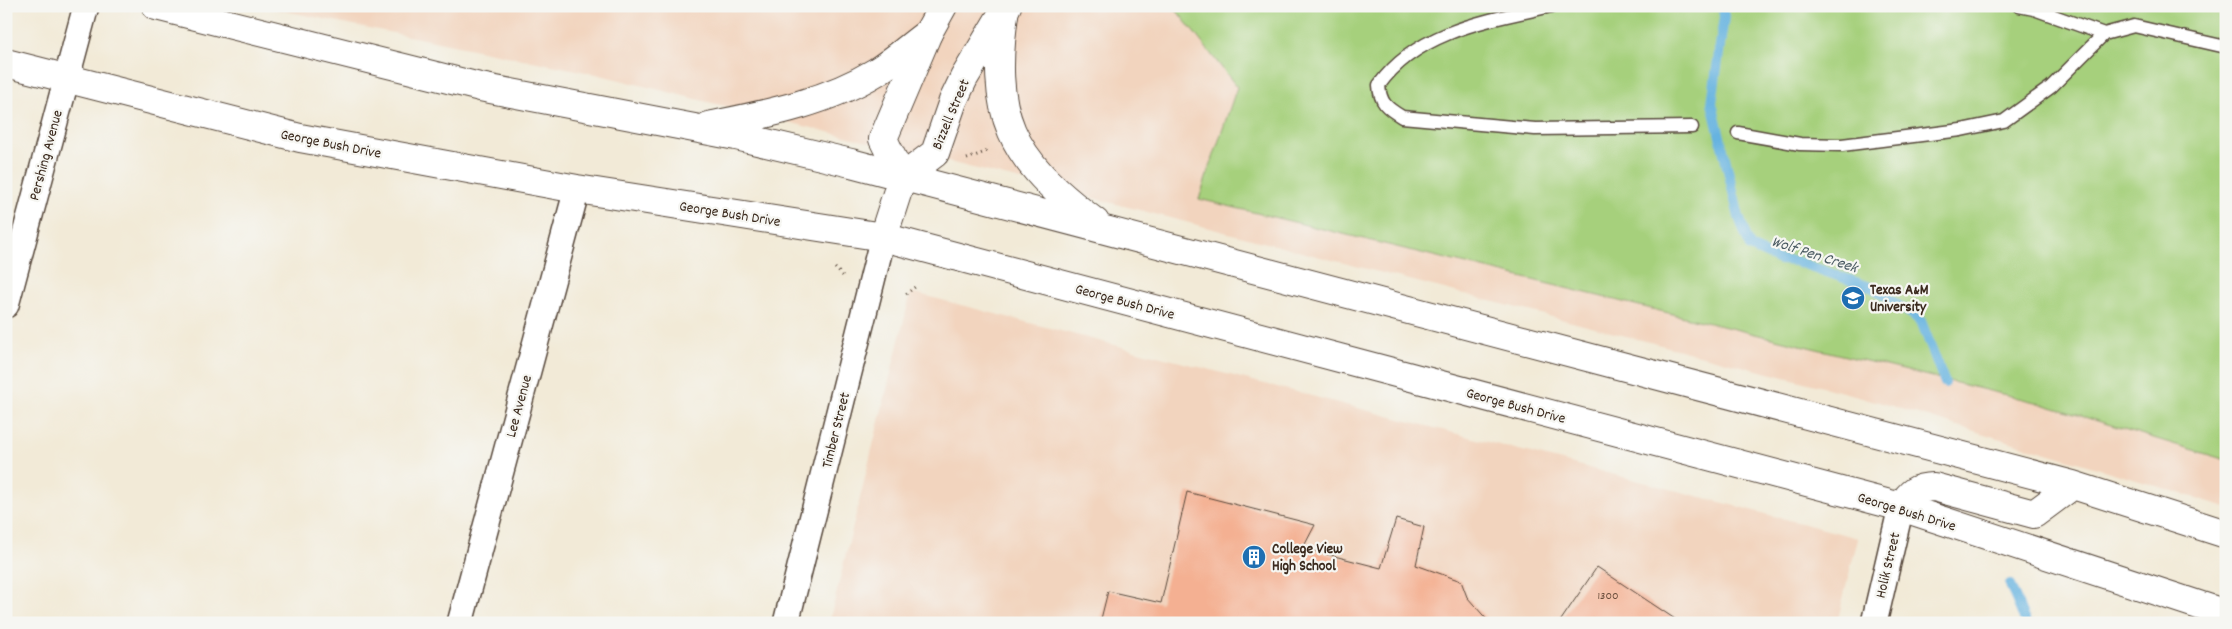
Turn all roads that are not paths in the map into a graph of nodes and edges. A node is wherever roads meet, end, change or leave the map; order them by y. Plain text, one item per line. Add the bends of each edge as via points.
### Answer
1 (86, 6) edge
2 (156, 6) edge
3 (943, 6) edge
4 (1552, 6) edge
5 (2019, 6) edge
6 (1006, 7) edge
7 (928, 33) junction
8 (2104, 34) junction
9 (2226, 47) edge
10 (6, 63) edge
11 (65, 79) junction
12 (1692, 126) dead end
13 (697, 128) junction
14 (1738, 133) dead end
15 (902, 178) junction
16 (577, 189) junction
17 (1106, 230) junction
18 (883, 237) junction
19 (6, 305) edge
20 (2073, 485) junction
21 (1900, 507) junction
22 (2226, 534) edge
23 (2226, 614) edge
24 (460, 623) edge
25 (786, 623) edge
26 (1874, 623) edge

1 - 11 street, Pershing Avenue
2 - 13 main road via 480,87
3 - 7 main road
4 - 12 lane via 1448,32 1406,55 1379,85 1384,106 1402,117 1535,129
5 - 8 lane
6 - 15 main road, Bizzell Street via 964,78 935,153
6 - 17 main road via 999,67 1001,93 1015,141 1050,187
7 - 13 main road via 876,72 830,94 794,108
7 - 15 main road via 883,139
8 - 9 lane via 2134,26
8 - 14 lane via 2051,87 2004,121 1961,130 1842,145 1800,144
10 - 11 main road, George Bush Drive
11 - 16 main road, George Bush Drive via 300,138
11 - 19 street, Pershing Avenue
13 - 15 main road
15 - 17 main road
15 - 18 main road
16 - 18 main road, George Bush Drive
16 - 24 street, Lee Avenue
17 - 20 main road
18 - 21 main road, George Bush Drive
18 - 25 street, Timber Street
20 - 21 main road via 2034,514 1934,487 1919,487
20 - 22 main road
21 - 23 main road, George Bush Drive
21 - 26 street, Holik Street

